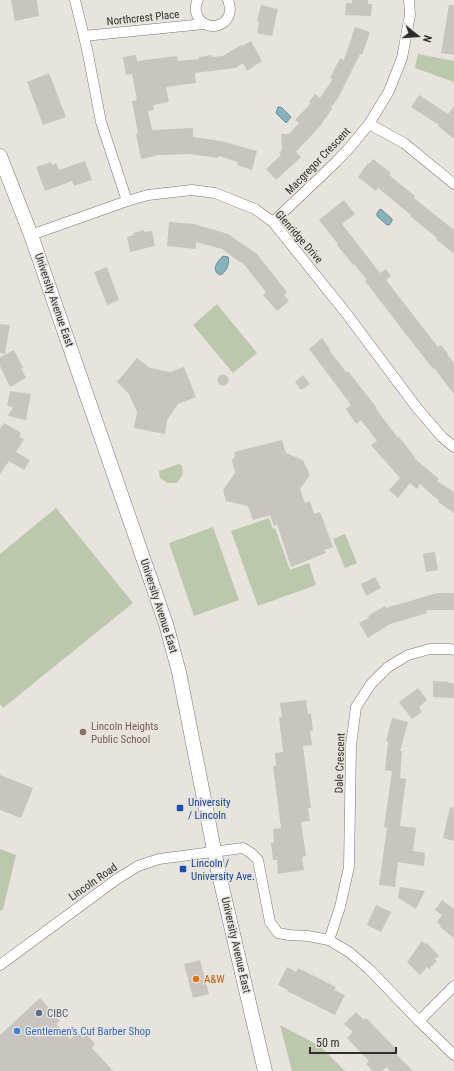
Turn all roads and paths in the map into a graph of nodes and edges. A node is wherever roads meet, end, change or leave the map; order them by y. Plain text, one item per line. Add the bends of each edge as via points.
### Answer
1 (75, 0) edge
2 (198, 0) edge
3 (228, 0) edge
4 (409, 0) edge
5 (204, 24) junction
6 (84, 36) junction
7 (369, 124) junction
8 (0, 156) edge
9 (454, 184) edge
10 (127, 201) junction
11 (273, 222) junction
12 (31, 235) junction
13 (454, 447) edge
14 (454, 650) edge
15 (215, 852) junction
16 (329, 940) junction
17 (0, 965) edge
18 (454, 986) edge
19 (419, 1021) junction
20 (454, 1055) edge
21 (265, 1071) edge

1 - 6 street
2 - 5 street via 196,13
3 - 5 street, Northcrest Place via 230,13 223,23 217,26
4 - 7 street, Macgregor Crescent via 410,15 402,58 389,91
5 - 6 street, Northcrest Place
6 - 10 street via 101,122
7 - 9 street via 404,143
7 - 11 street, Macgregor Crescent via 336,162
8 - 12 main road, University Avenue East
10 - 11 street, Glenridge Drive via 148,195 192,190 214,193 255,209
10 - 12 street, Glenridge Drive
11 - 13 street, Glenridge Drive via 346,313 417,408
12 - 15 main road, University Avenue East via 166,624 179,672
14 - 16 street, Dale Crescent via 430,649 408,655 388,667 371,684 356,708 351,744 349,867
15 - 16 street via 243,848 258,860 270,922 278,933
15 - 17 street, Lincoln Road via 159,859 138,866
15 - 21 main road, University Avenue East
16 - 19 street via 350,952 369,969
18 - 19 street
19 - 20 street

